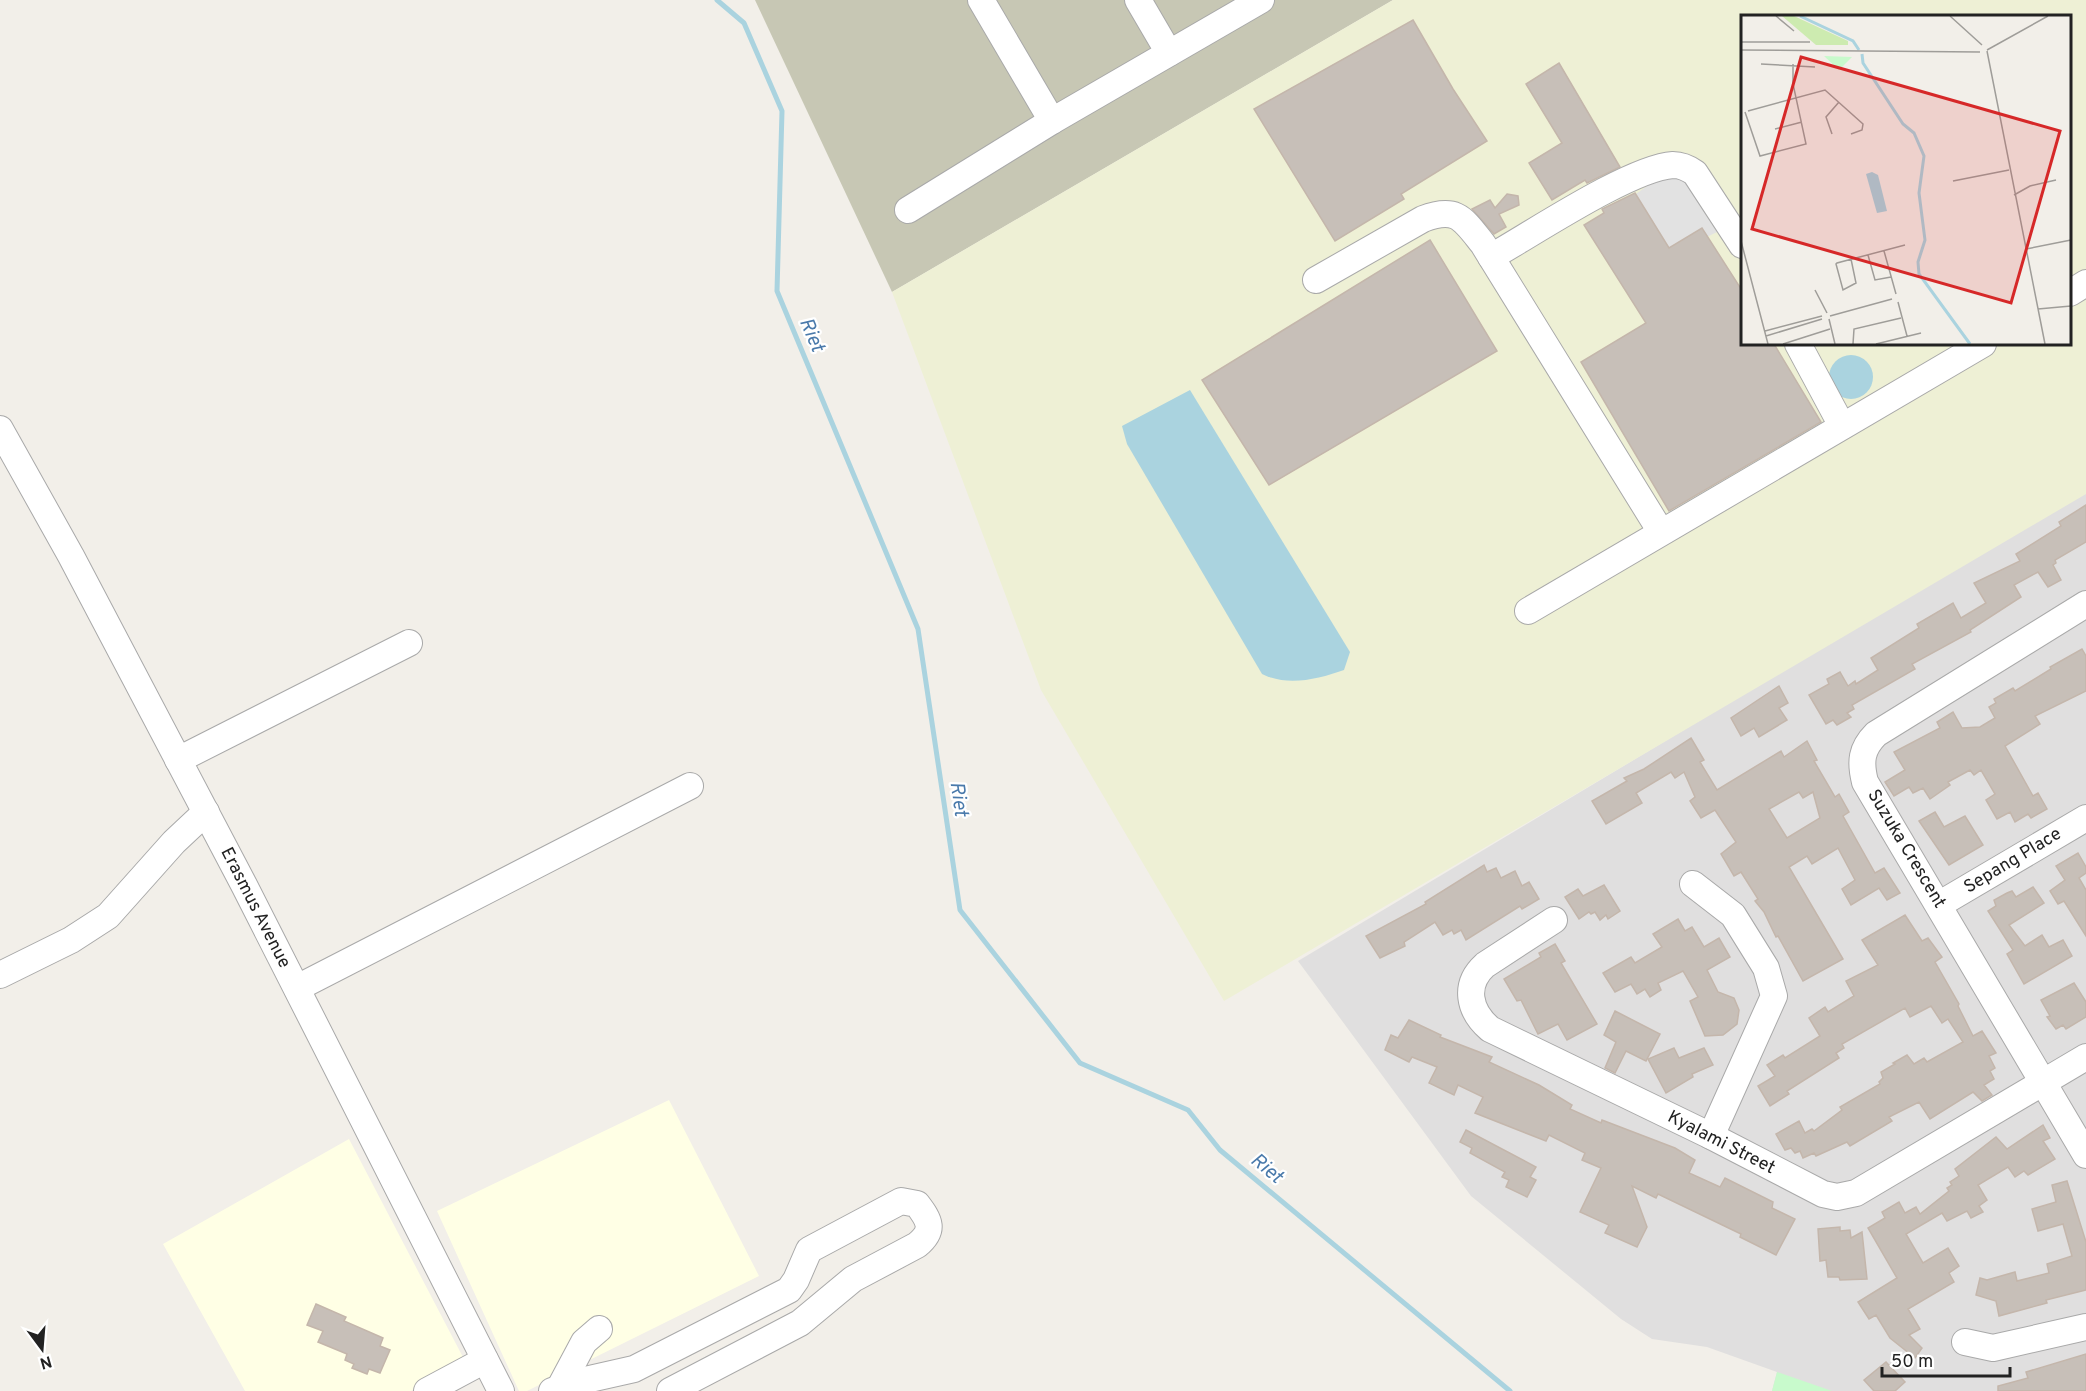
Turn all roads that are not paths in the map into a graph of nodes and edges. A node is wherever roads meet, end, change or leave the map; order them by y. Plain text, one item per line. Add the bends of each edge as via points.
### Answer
1 (981, 0) edge
2 (1138, 0) edge
3 (1261, 0) edge
4 (1169, 53) junction
5 (1052, 121) junction
6 (908, 210) dead end
7 (1741, 242) edge
8 (1491, 257) junction
9 (1316, 280) dead end
10 (2086, 283) edge
11 (2071, 292) edge
12 (1799, 345) edge
13 (1981, 345) edge
14 (1842, 426) junction
15 (2, 436) edge
16 (1661, 532) junction
17 (2086, 604) edge
18 (1528, 611) dead end
19 (409, 643) dead end
20 (178, 760) junction
21 (690, 786) dead end
22 (206, 812) junction
23 (2086, 818) edge
24 (1694, 884) dead end
25 (1940, 904) junction
26 (1554, 920) dead end
27 (0, 975) edge
28 (297, 988) junction
29 (2086, 1057) edge
30 (2044, 1083) junction
31 (1711, 1136) junction
32 (2086, 1155) edge
33 (800, 1269) junction
34 (832, 1295) junction
35 (2086, 1327) edge
36 (600, 1329) dead end
37 (1965, 1342) dead end
38 (485, 1360) junction
39 (556, 1389) edge
40 (427, 1391) edge
41 (501, 1391) edge
42 (670, 1391) edge

1 - 5 street
2 - 4 street
3 - 4 street
4 - 5 street
5 - 6 street
7 - 8 street via 1695,173 1673,165 1636,177
8 - 9 street via 1460,217 1439,213
8 - 16 street
10 - 11 street
12 - 14 street
13 - 14 street
14 - 16 street
15 - 20 street, Erasmus Avenue
16 - 18 street
17 - 25 street, Suzuka Crescent via 1930,698 1876,734 1864,747 1865,782
19 - 20 street
20 - 22 street, Erasmus Avenue
21 - 28 street
22 - 27 street via 108,916 71,940
22 - 28 street, Erasmus Avenue
23 - 25 street, Sepang Place
24 - 31 street via 1733,915 1766,968 1774,996
25 - 30 street, Suzuka Crescent
26 - 31 street, Kyalami Street via 1476,974 1471,1003 1479,1020 1490,1029
28 - 38 street, Erasmus Avenue
29 - 30 street, Kyalami Street
30 - 31 street, Kyalami Street via 1869,1187 1847,1196 1823,1194
30 - 32 street, Suzuka Crescent
33 - 34 street
33 - 34 street via 809,1250 821,1243 901,1201 917,1204 929,1221 926,1238 852,1279
33 - 39 street via 789,1290 634,1369
34 - 42 street via 800,1323
35 - 37 street via 1993,1348
36 - 39 street via 584,1342
38 - 40 street
38 - 41 street, Erasmus Avenue

